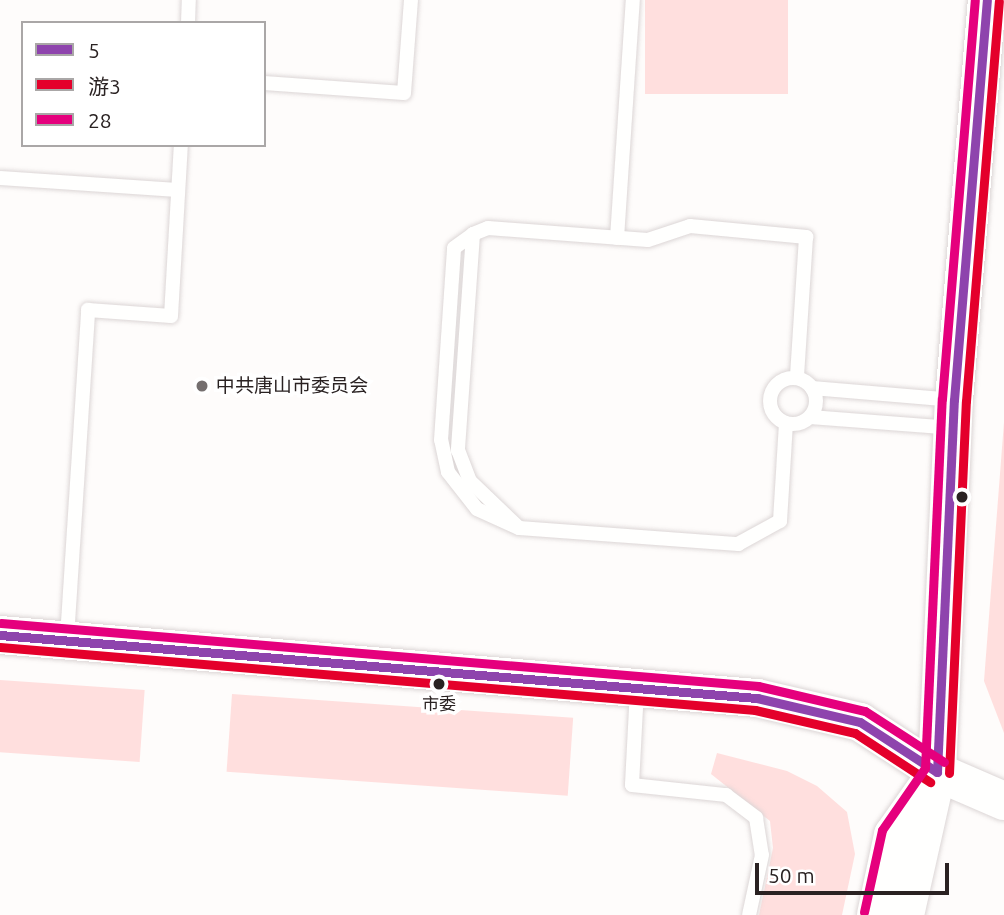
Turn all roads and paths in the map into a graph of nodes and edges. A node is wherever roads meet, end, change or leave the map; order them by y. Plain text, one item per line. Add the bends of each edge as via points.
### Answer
1 (190, 0) edge
2 (411, 0) edge
3 (633, 0) edge
4 (987, 0) edge
5 (188, 21) edge
6 (266, 83) edge
7 (181, 147) edge
8 (0, 178) edge
9 (178, 190) junction
10 (617, 238) junction
11 (797, 378) junction
12 (812, 388) junction
13 (953, 414) junction
14 (810, 417) junction
15 (786, 424) junction
16 (0, 635) edge
17 (67, 639) junction
18 (638, 684) junction
19 (937, 772) junction
20 (1004, 801) edge
21 (749, 915) edge
22 (876, 915) edge
23 (905, 915) edge

1 - 5 lane
2 - 6 lane via 404,93
3 - 10 lane
4 - 13 street
7 - 9 lane
8 - 9 lane
9 - 17 lane via 171,316 88,310
10 - 11 lane via 648,240 690,226 806,237
10 - 15 lane via 488,228 454,247 441,440 448,472 477,509 519,528 738,544 779,521
11 - 12 lane
11 - 15 lane via 782,380 769,400 774,415
12 - 13 lane
12 - 14 lane via 817,403
13 - 14 lane
13 - 19 street
14 - 15 lane
16 - 17 street
17 - 18 street
18 - 19 street via 757,698 860,722
18 - 21 lane via 632,785 726,795 756,818 762,855
19 - 20 street
19 - 22 street via 893,835
19 - 23 street

